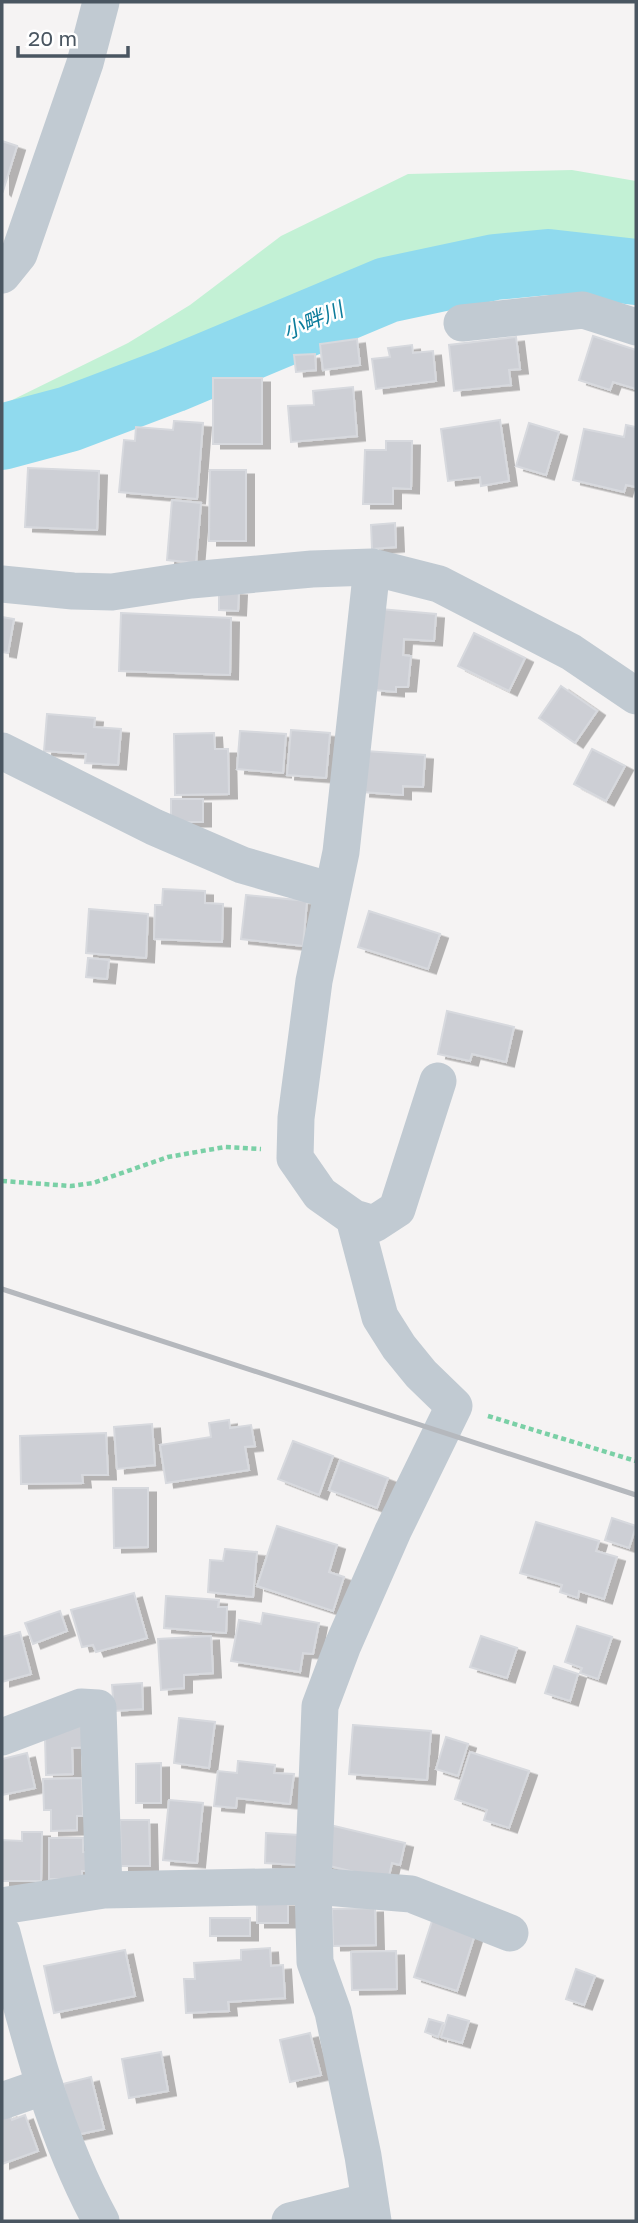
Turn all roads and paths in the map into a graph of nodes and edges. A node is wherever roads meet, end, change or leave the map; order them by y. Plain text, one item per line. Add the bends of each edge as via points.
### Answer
1 (101, 2) edge
2 (2, 275) edge
3 (462, 323) dead end
4 (636, 327) edge
5 (372, 567) junction
6 (2, 584) edge
7 (636, 696) edge
8 (2, 751) edge
9 (332, 891) junction
10 (438, 1081) dead end
11 (295, 1158) junction
12 (2, 1181) edge
13 (354, 1218) junction
14 (454, 1406) junction
15 (636, 1461) edge
16 (2, 1737) edge
17 (313, 1886) junction
18 (104, 1890) junction
19 (2, 1906) edge
20 (2, 1933) edge
21 (510, 1933) dead end
22 (45, 2086) junction
23 (2, 2101) edge
24 (371, 2211) edge
25 (101, 2221) edge
26 (290, 2221) edge

1 - 2 street via 85,64 19,254
3 - 4 street via 583,310
5 - 6 street via 191,580 112,592
5 - 7 street via 439,584 571,652
5 - 9 street via 341,852
8 - 9 street via 242,865
9 - 11 street via 314,981
10 - 13 street via 397,1209 374,1224
11 - 12 path via 255,1147 225,1147 168,1157 93,1184
11 - 13 street via 320,1194
13 - 14 street via 380,1317 399,1348
14 - 15 path
14 - 17 street via 393,1531 320,1706
16 - 18 street via 81,1707 99,1708
17 - 18 street
17 - 21 street via 411,1894
17 - 24 street via 315,1962 334,2012
18 - 19 street
20 - 22 street
22 - 23 street
22 - 25 street via 85,2192
24 - 26 street

